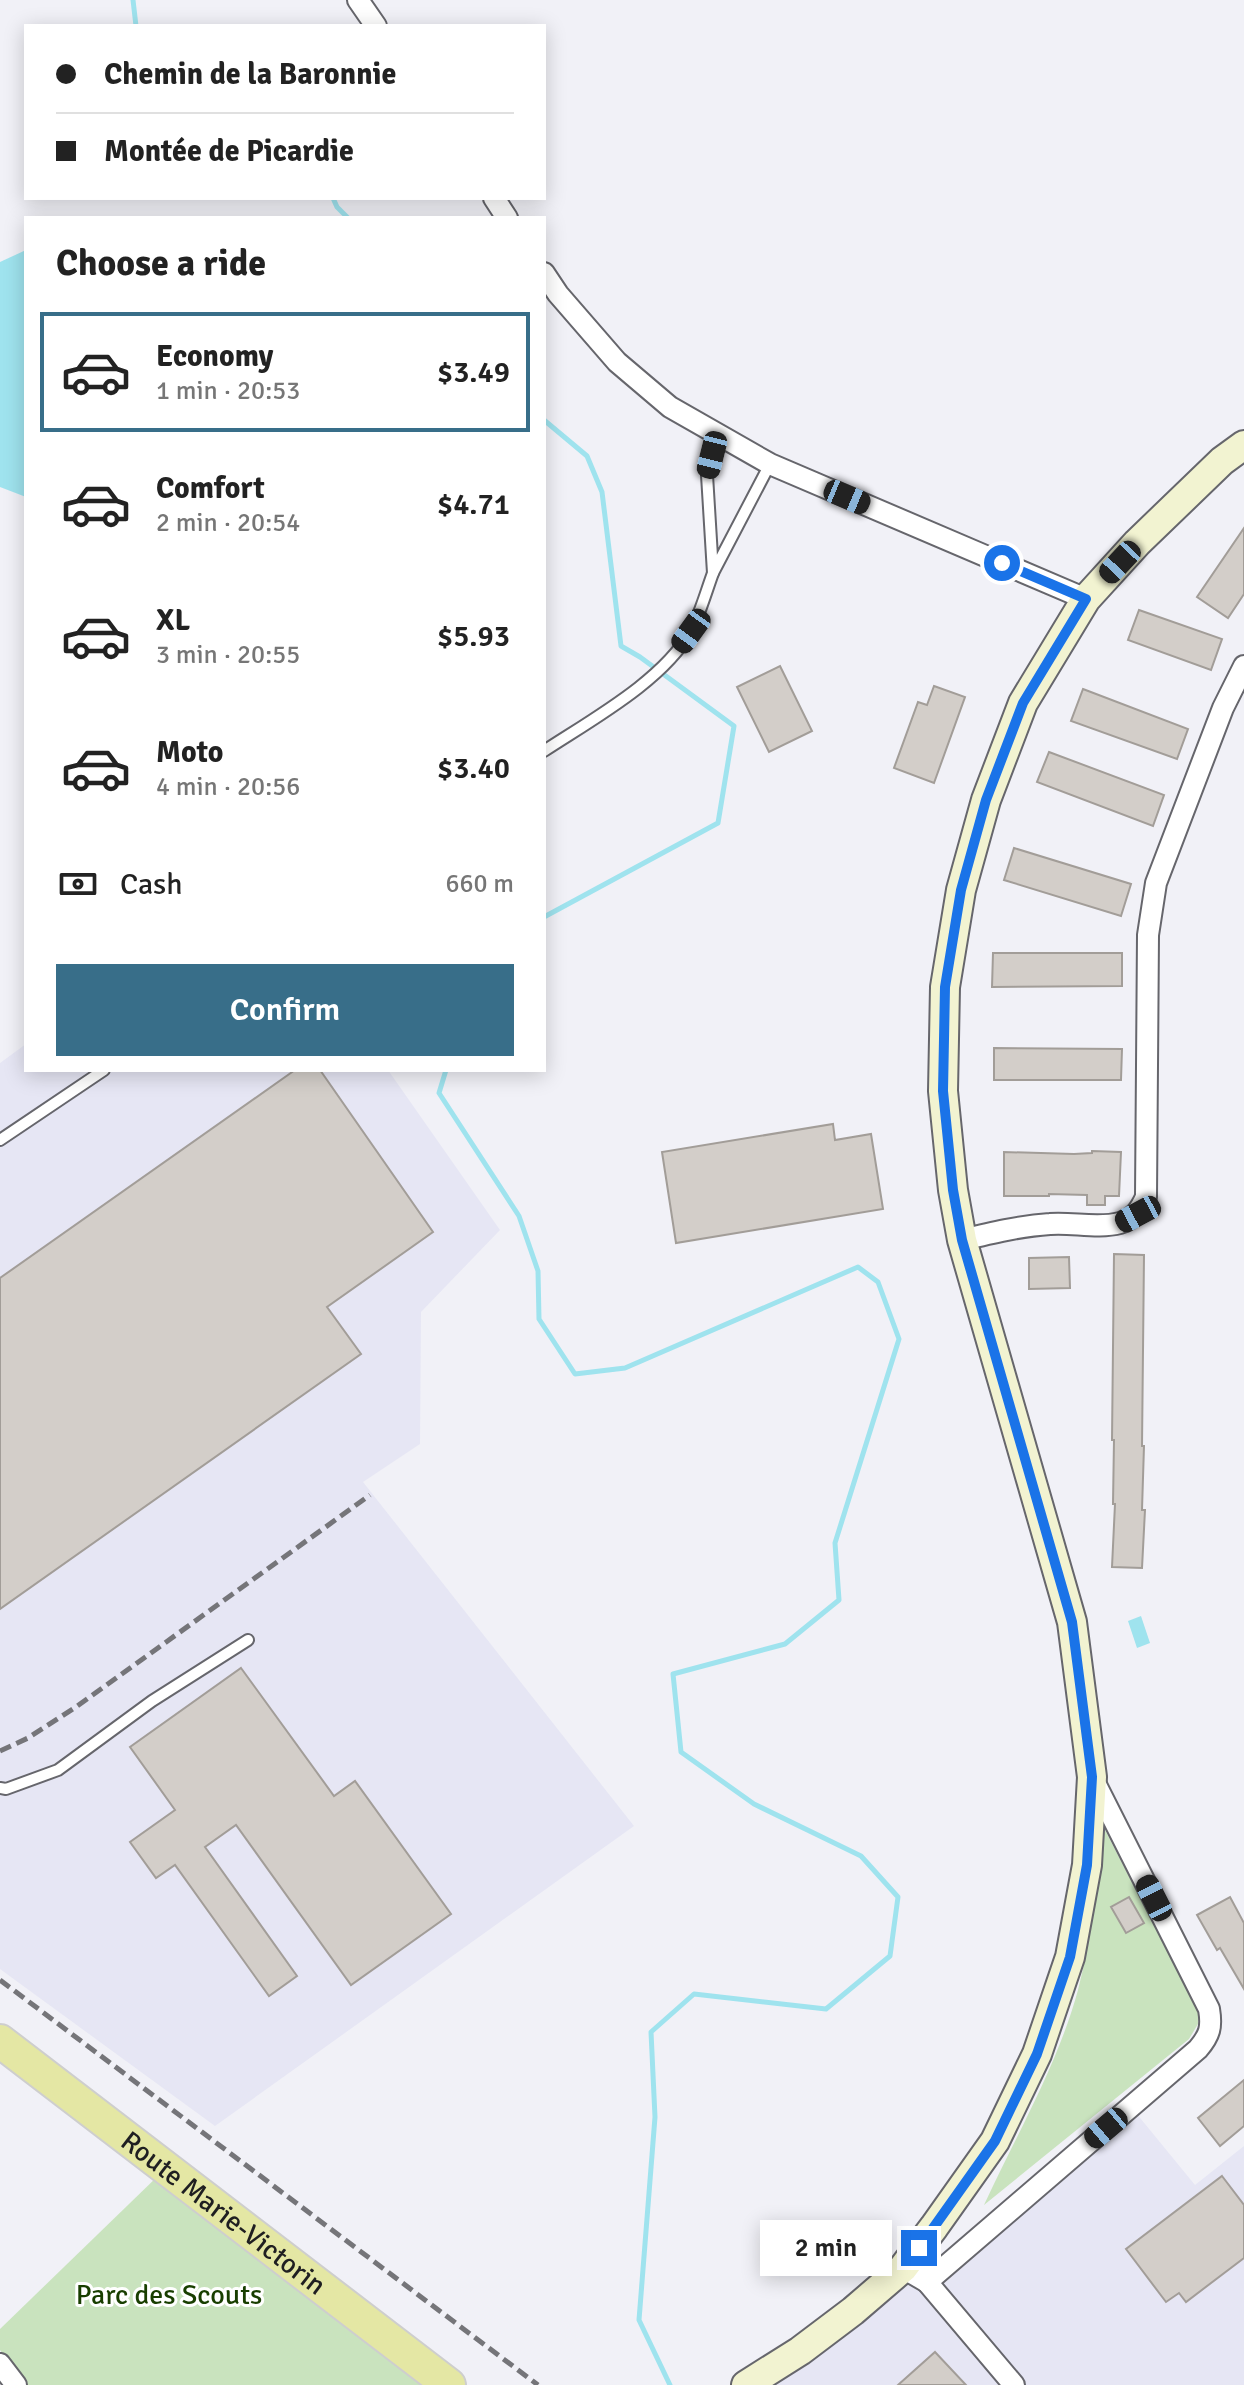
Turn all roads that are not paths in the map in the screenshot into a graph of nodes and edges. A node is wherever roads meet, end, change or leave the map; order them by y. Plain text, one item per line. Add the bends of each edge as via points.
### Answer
1 (358, 0) edge
2 (375, 24) edge
3 (546, 276) edge
4 (716, 435) junction
5 (1244, 445) edge
6 (770, 464) junction
7 (713, 573) junction
8 (1086, 599) junction
9 (1244, 666) edge
10 (546, 750) edge
11 (101, 1072) edge
12 (0, 1140) edge
13 (962, 1240) junction
14 (248, 1640) dead end
15 (1092, 1777) junction
16 (0, 1788) edge
17 (0, 2041) edge
18 (915, 2275) junction
19 (0, 2364) edge
20 (16, 2385) edge
21 (449, 2385) edge
22 (746, 2385) edge
23 (1014, 2385) edge

1 - 2 street
3 - 4 street via 617,362 670,407
4 - 6 street
4 - 7 lane via 707,475
5 - 8 street via 1137,543
6 - 7 lane
6 - 8 street
7 - 10 lane via 691,631 672,656 632,692
8 - 13 street via 1023,703 986,800 961,890 945,987 943,1091
9 - 13 street via 1156,883 1148,935 1146,1197 1138,1214 1120,1223 1038,1225
11 - 12 lane
13 - 15 street via 1072,1622
14 - 16 lane via 58,1770
15 - 18 street via 1087,1865 1070,1957 1037,2054 995,2141
15 - 18 street via 1209,2009 1208,2037
17 - 21 main road, Route Marie-Victorin
18 - 22 street
18 - 23 street
19 - 20 street

